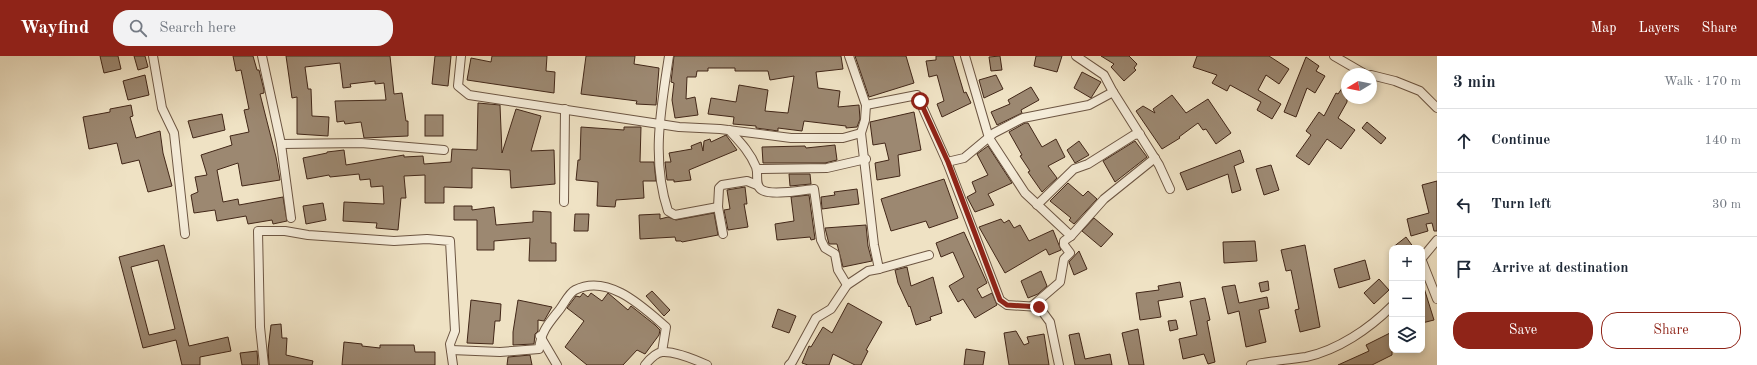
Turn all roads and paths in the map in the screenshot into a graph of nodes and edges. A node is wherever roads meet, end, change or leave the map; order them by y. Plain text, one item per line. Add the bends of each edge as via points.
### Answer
1 (154, 56) edge
2 (262, 56) edge
3 (461, 56) edge
4 (669, 56) edge
5 (849, 56) edge
6 (965, 56) edge
7 (1076, 56) edge
8 (1334, 56) edge
9 (1355, 68) edge
10 (1377, 77) edge
11 (1113, 92) junction
12 (866, 104) junction
13 (1437, 108) edge
14 (565, 109) junction
15 (660, 123) junction
16 (729, 130) junction
17 (861, 133) junction
18 (1140, 134) junction
19 (989, 138) junction
20 (281, 144) junction
21 (444, 150) dead end
22 (1155, 158) junction
23 (866, 159) junction
24 (948, 162) junction
25 (757, 169) junction
26 (757, 185) junction
27 (1170, 189) dead end
28 (564, 202) dead end
29 (1037, 205) junction
30 (718, 207) junction
31 (292, 218) dead end
32 (185, 234) dead end
33 (723, 234) dead end
34 (1071, 236) junction
35 (1437, 240) edge
36 (1425, 255) edge
37 (929, 256) dead end
38 (1425, 267) edge
39 (879, 269) junction
40 (847, 285) junction
41 (1437, 299) edge
42 (1032, 306) junction
43 (1389, 308) edge
44 (540, 336) junction
45 (451, 350) junction
46 (662, 352) junction
47 (1264, 364) edge
48 (264, 365) edge
49 (452, 365) edge
50 (557, 365) edge
51 (645, 365) edge
52 (707, 365) edge
53 (789, 365) edge
54 (1059, 365) edge
55 (1251, 365) edge

1 - 32 street via 162,108 174,133
2 - 20 street
3 - 14 street via 458,86 469,95
4 - 15 street
5 - 12 street
6 - 19 street
7 - 11 street via 1104,74
8 - 9 street
10 - 13 street via 1420,91
11 - 18 street
11 - 19 street via 1089,105 1022,118
12 - 17 street
12 - 24 street via 917,95
14 - 15 street
14 - 28 street
15 - 16 street via 679,127
15 - 30 street via 658,167 668,211 675,215
16 - 17 street via 791,138 843,138
16 - 25 street via 747,149
17 - 23 street
18 - 22 street
18 - 29 street via 1134,135 1088,164 1074,169
19 - 24 street via 964,158
19 - 29 street via 1025,193
20 - 21 street via 361,143
20 - 31 street
22 - 27 street
22 - 34 street via 1104,199
23 - 25 street via 827,168
23 - 39 street via 874,245
24 - 42 street via 1000,300 1007,305
25 - 26 street
26 - 30 street via 747,181 722,185 718,193
26 - 40 street via 769,193 814,189 821,240 825,248 835,254 838,270
29 - 34 street
30 - 33 street
34 - 42 street via 1064,241 1070,253 1064,259 1060,282
35 - 36 street
37 - 39 street
38 - 41 street
39 - 40 street via 868,271
40 - 53 street via 831,309 816,318
42 - 54 street via 1039,307 1050,322
43 - 47 street via 1341,345 1307,356
44 - 45 street via 539,349 500,352
44 - 46 street via 574,290 593,285 618,290 666,327
44 - 50 street
45 - 48 street via 450,344 455,331 450,241 394,241 258,231 260,327
45 - 49 street
46 - 51 street via 652,357
46 - 52 street via 689,357
47 - 55 street

